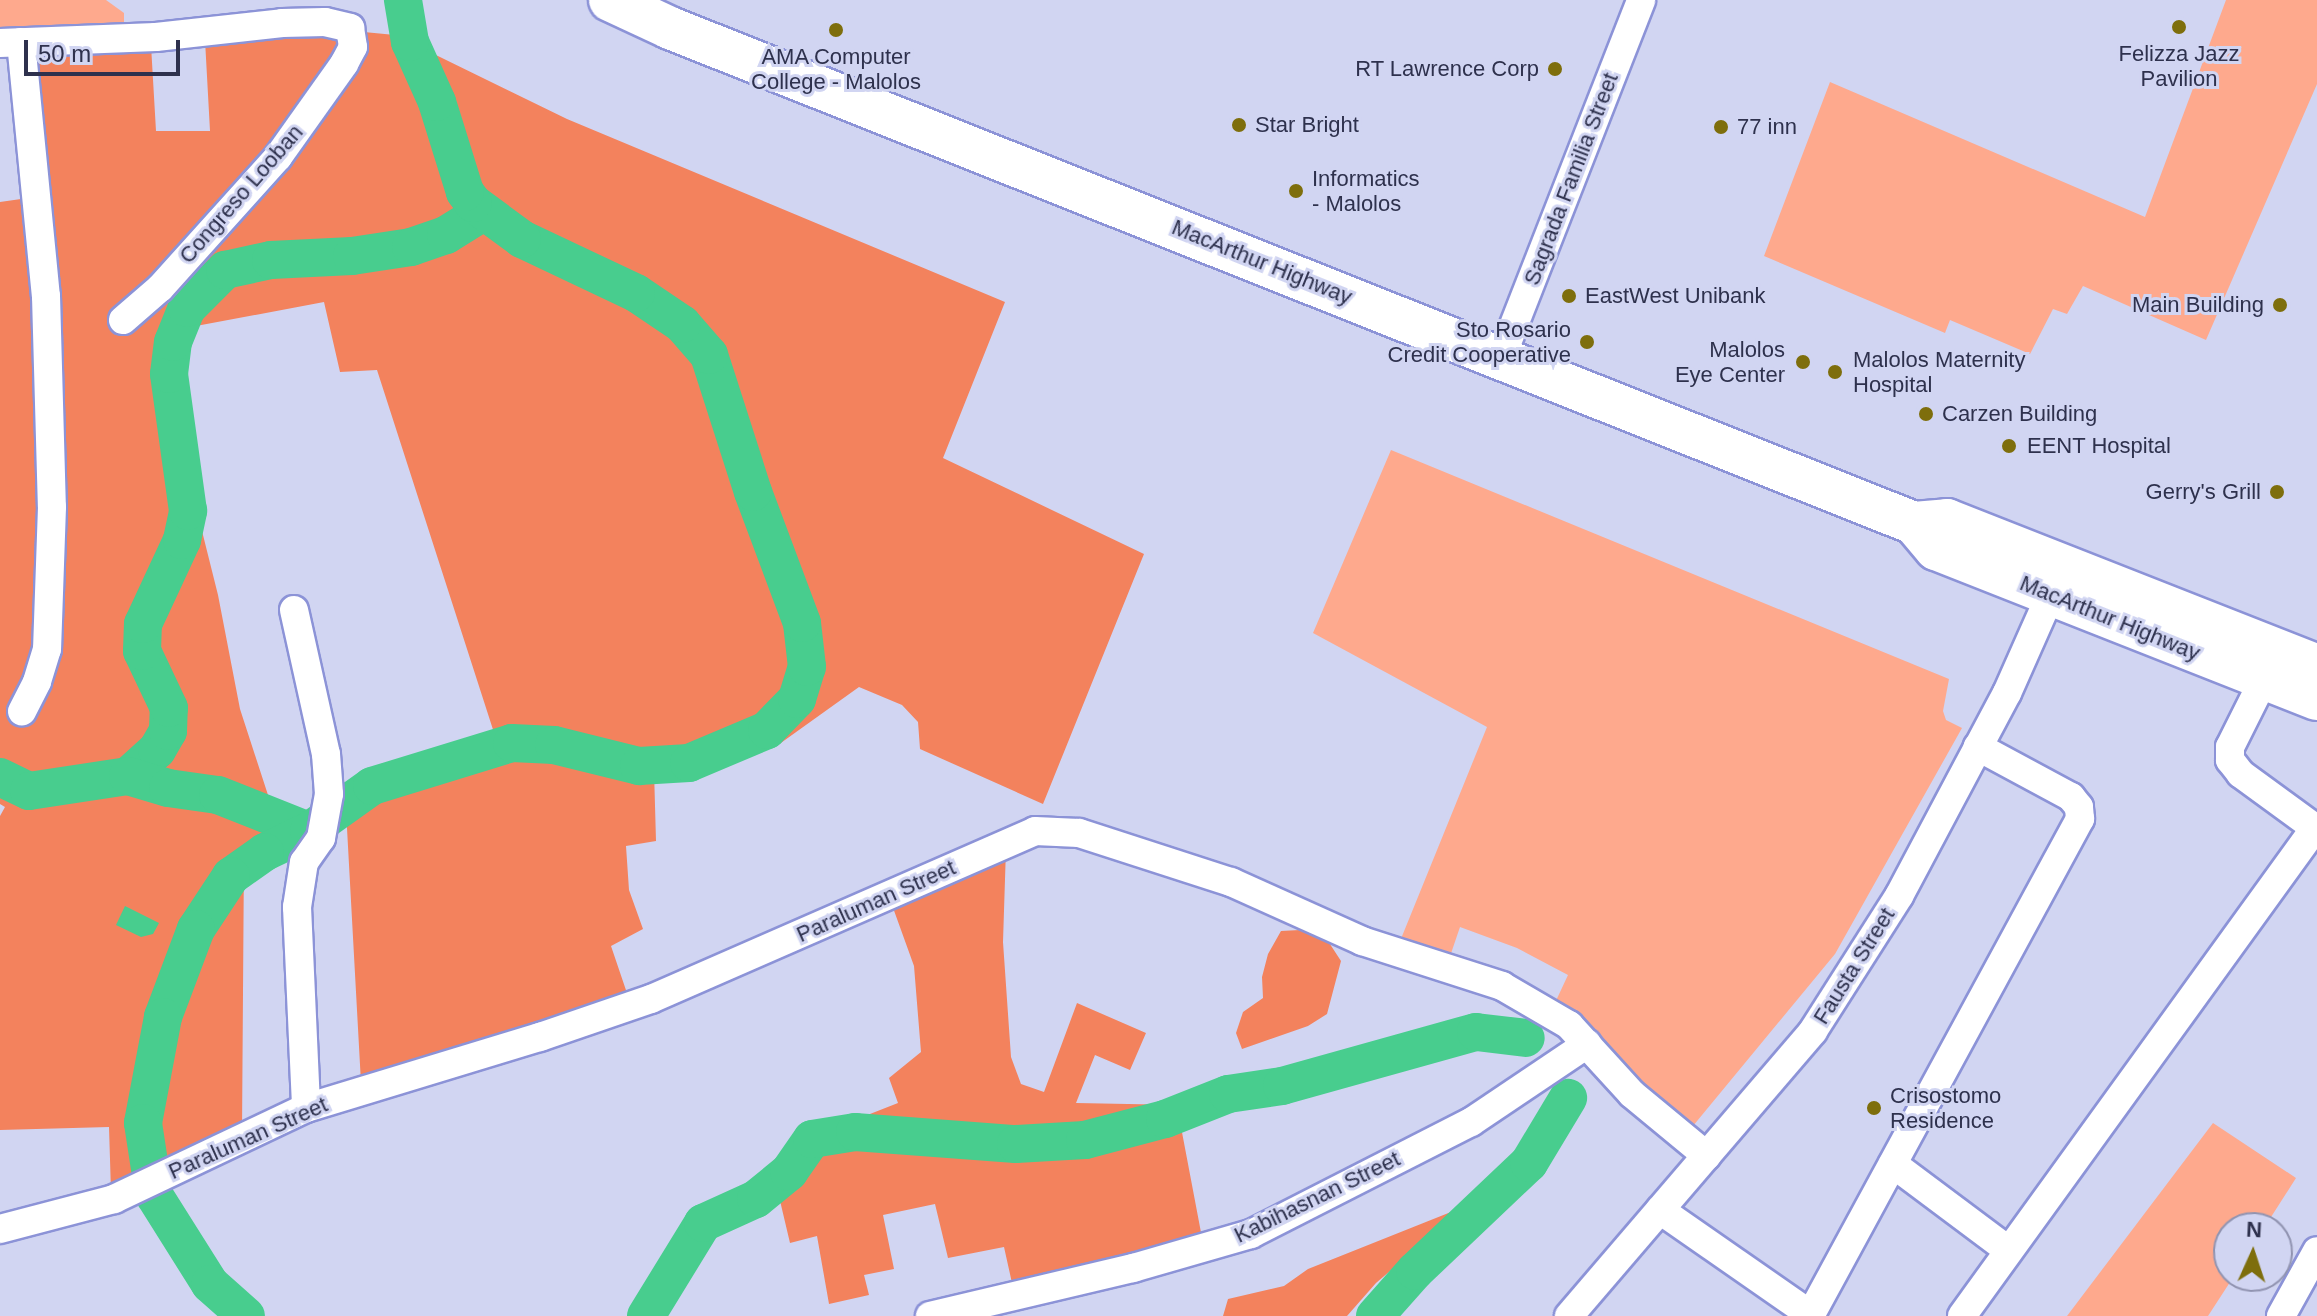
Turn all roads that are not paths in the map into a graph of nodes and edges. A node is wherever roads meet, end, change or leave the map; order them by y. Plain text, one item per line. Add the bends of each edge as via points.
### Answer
1 (610, 0) edge
2 (1641, 0) edge
3 (10, 42) edge
4 (123, 320) dead end
5 (1501, 358) junction
6 (2057, 580) junction
7 (294, 610) dead end
8 (2317, 666) edge
9 (2264, 679) junction
10 (2317, 699) edge
11 (22, 711) dead end
12 (1978, 747) junction
13 (1587, 1044) junction
14 (306, 1108) junction
15 (1707, 1156) junction
16 (1893, 1164) junction
17 (1660, 1210) junction
18 (0, 1229) edge
19 (2008, 1250) junction
20 (2317, 1251) edge
21 (1574, 1314) edge
22 (2283, 1315) edge
23 (930, 1316) edge
24 (1811, 1316) edge
25 (1962, 1316) edge

1 - 5 highway, MacArthur Highway
2 - 5 street, Sagrada Familia Street
3 - 4 street, Congreso Looban via 156,37 282,23 325,22 350,28 353,47 344,64 278,157 160,288
3 - 11 street via 46,296 52,507 47,649
5 - 6 highway, MacArthur Highway via 1914,523 1936,549
6 - 8 highway, MacArthur Highway
6 - 9 highway, MacArthur Highway
6 - 12 street, Fausta Street
7 - 14 street via 326,754 329,794 321,838 304,862 297,907
9 - 10 highway, MacArthur Highway
9 - 19 street via 2230,747 2230,760 2241,774 2315,828
12 - 15 street, Fausta Street via 1899,896 1813,1031
12 - 16 street via 2071,797 2080,819
13 - 14 street, Paraluman Street via 1569,1025 1502,986 1362,941 1231,882 1079,833 1035,831 651,999
13 - 15 street, Paraluman Street via 1632,1094
13 - 23 street, Kabihasnan Street via 1471,1122 1251,1234
14 - 18 street, Paraluman Street via 114,1199
15 - 17 street, Fausta Street
16 - 19 street
16 - 24 street
17 - 21 street, Fausta Street
17 - 24 street
19 - 25 street
20 - 22 street

